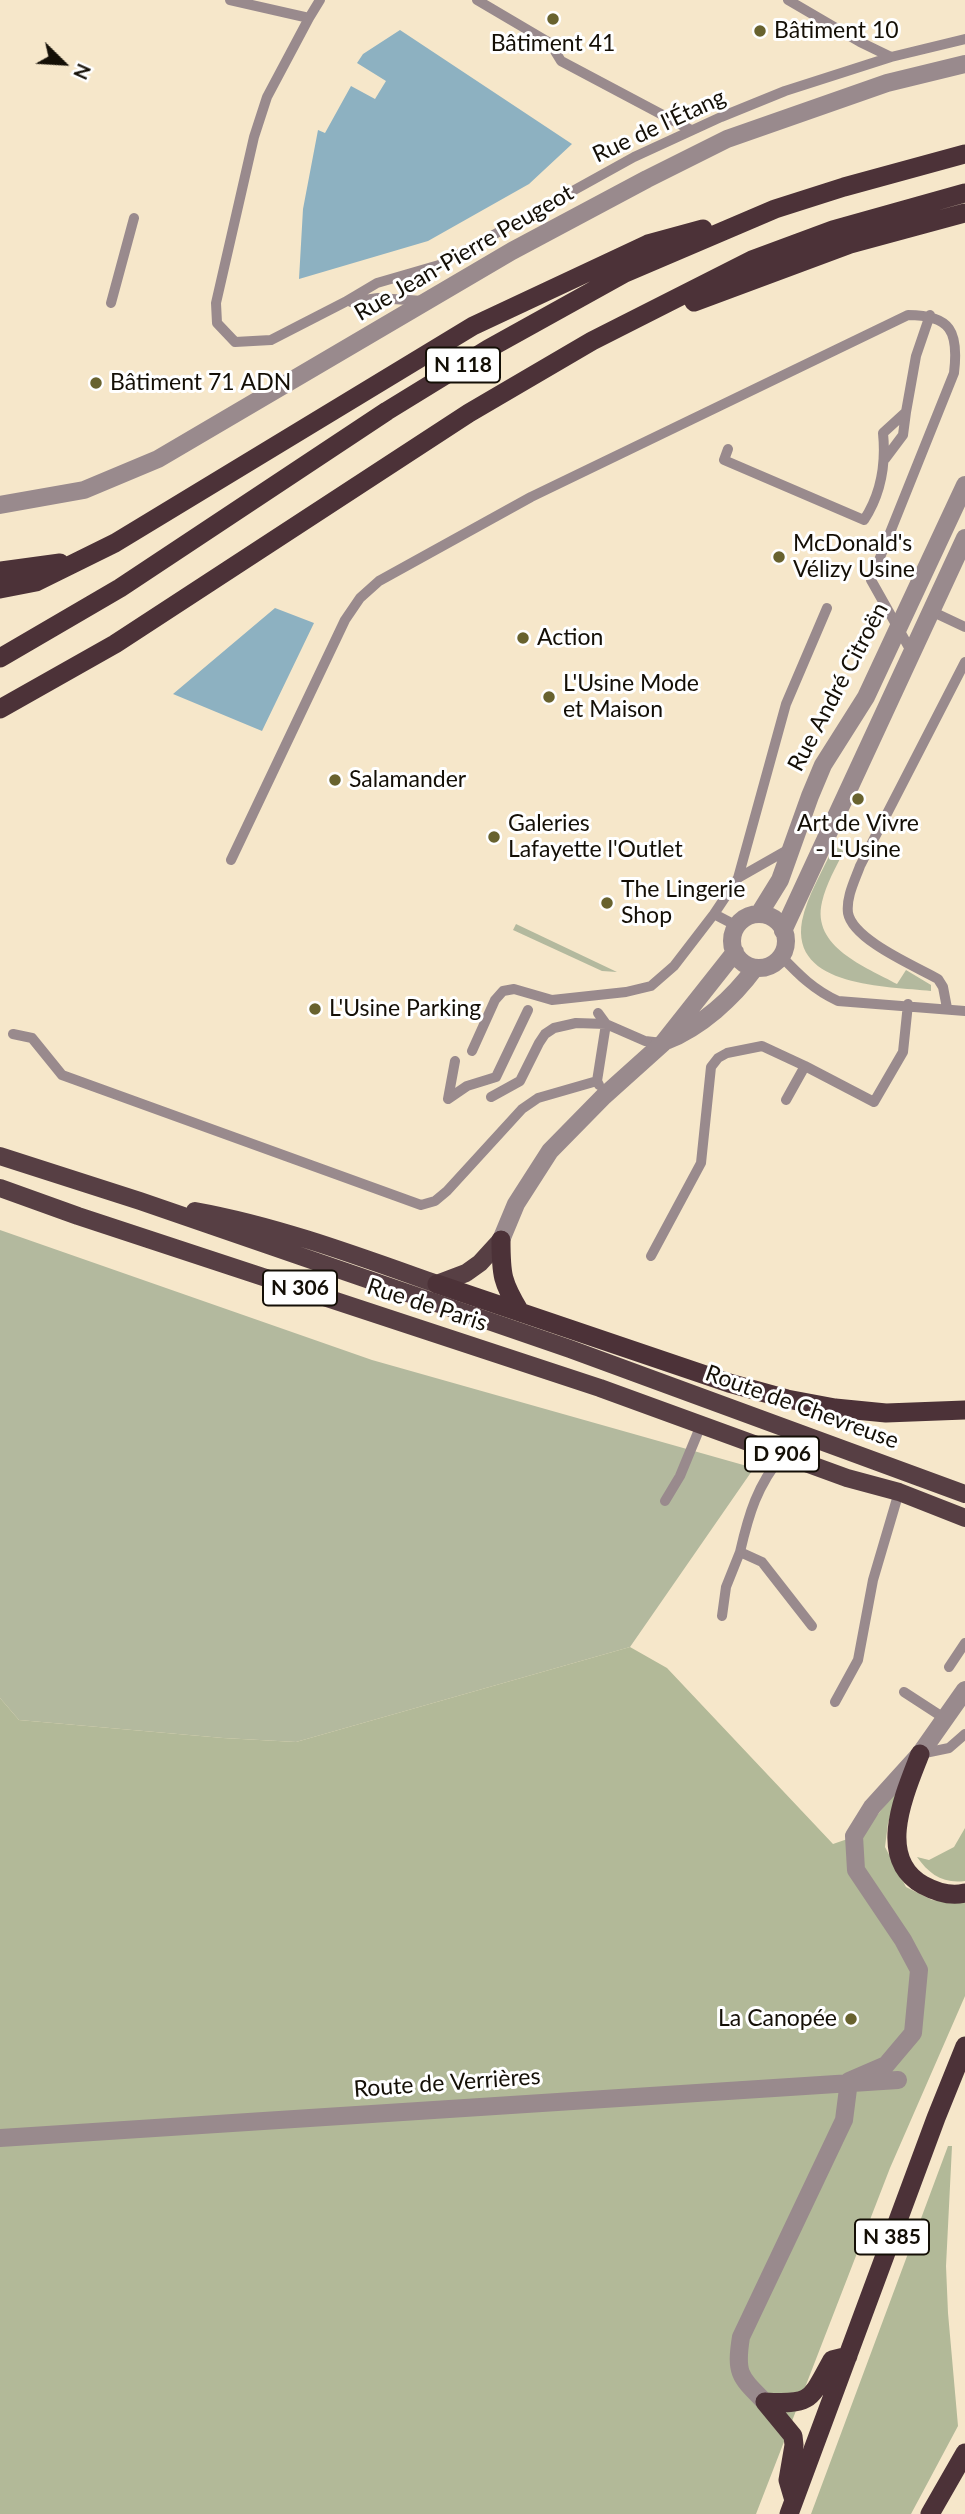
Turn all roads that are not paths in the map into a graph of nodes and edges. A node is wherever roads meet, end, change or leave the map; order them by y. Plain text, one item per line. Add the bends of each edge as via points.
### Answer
1 (230, 0) edge
2 (320, 0) edge
3 (477, 0) edge
4 (788, 0) edge
5 (309, 18) junction
6 (965, 39) edge
7 (891, 57) junction
8 (965, 64) edge
9 (691, 130) junction
10 (965, 154) edge
11 (965, 193) edge
12 (775, 209) junction
13 (965, 213) edge
14 (134, 218) dead end
15 (427, 301) junction
16 (111, 303) dead end
17 (345, 303) junction
18 (930, 315) junction
19 (592, 341) junction
20 (906, 412) junction
21 (728, 449) dead end
22 (886, 459) junction
23 (965, 485) edge
24 (0, 505) edge
25 (965, 538) edge
26 (85, 559) junction
27 (0, 570) edge
28 (0, 589) edge
29 (827, 608) dead end
30 (931, 611) junction
31 (965, 627) edge
32 (898, 628) junction
33 (911, 651) junction
34 (0, 658) edge
35 (965, 662) edge
36 (0, 709) edge
37 (792, 846) junction
38 (231, 860) dead end
39 (738, 878) junction
40 (714, 914) junction
41 (759, 914) junction
42 (737, 926) junction
43 (783, 930) junction
44 (735, 952) junction
45 (781, 956) junction
46 (755, 968) junction
47 (908, 1004) junction
48 (947, 1008) junction
49 (528, 1010) dead end
50 (965, 1011) edge
51 (598, 1013) dead end
52 (606, 1024) junction
53 (13, 1034) dead end
54 (663, 1043) junction
55 (471, 1051) dead end
56 (455, 1061) dead end
57 (805, 1066) junction
58 (601, 1088) junction
59 (491, 1097) dead end
60 (786, 1100) dead end
61 (0, 1156) edge
62 (0, 1188) edge
63 (140, 1201) junction
64 (501, 1240) junction
65 (652, 1256) dead end
66 (437, 1284) junction
67 (520, 1312) junction
68 (622, 1367) joint
69 (600, 1388) joint
70 (965, 1410) edge
71 (701, 1425) junction
72 (783, 1454) junction
73 (899, 1492) junction
74 (965, 1494) edge
75 (665, 1501) dead end
76 (965, 1518) edge
77 (740, 1552) junction
78 (722, 1616) dead end
79 (812, 1626) dead end
80 (964, 1647) edge
81 (949, 1667) dead end
82 (965, 1690) edge
83 (904, 1692) dead end
84 (835, 1702) dead end
85 (944, 1718) junction
86 (965, 1734) edge
87 (920, 1754) junction
88 (965, 1894) edge
89 (965, 2046) edge
90 (898, 2080) dead end
91 (849, 2081) junction
92 (0, 2138) edge
93 (848, 2356) junction
94 (765, 2402) junction
95 (965, 2453) edge
96 (791, 2507) edge
97 (930, 2514) edge

1 - 5 lane
2 - 5 lane
3 - 9 lane via 550,43 561,61
4 - 7 lane
5 - 17 lane, Rue de l'Étang via 267,97 254,136 216,303 217,323 235,342 271,340
6 - 7 lane, Rue de l'Étang
7 - 9 lane, Rue de l'Étang via 785,91
8 - 15 street, Rue Jean-Pierre Peugeot via 887,83 727,139 524,244
9 - 17 lane, Rue de l'Étang via 439,265 377,284
10 - 12 highway, N 118
11 - 19 highway, N 118 via 833,230 752,260
12 - 26 highway via 648,244 473,326 157,520
12 - 34 highway, N 118 via 625,274 551,312 387,411 120,587
13 - 19 highway via 850,244
14 - 16 lane
15 - 17 lane via 378,298
15 - 24 street, Rue Jean-Pierre Peugeot via 158,459 84,490
18 - 20 lane via 916,356
18 - 32 lane via 952,333 957,352 954,373 871,580
18 - 38 lane via 908,315 619,454 379,581 345,620
19 - 36 highway, N 118 via 469,413 115,645
20 - 22 lane via 903,435
20 - 22 lane via 883,433
21 - 22 lane via 724,460 864,520 873,506
23 - 32 street, Rue André Citroën
25 - 30 street, Rue André Citroën
26 - 27 highway
26 - 28 highway via 36,582
29 - 39 lane via 786,704
30 - 31 lane
30 - 33 street, Rue André Citroën
32 - 33 lane
32 - 37 street, Rue André Citroën via 866,696 823,765
33 - 43 street, Rue André Citroën
35 - 48 lane via 860,866 848,914 868,940 938,979
37 - 39 lane
37 - 41 street, Rue André Citroën via 780,880
39 - 40 lane
40 - 42 lane
40 - 55 lane via 674,966 651,986 552,1000 514,989 503,991
41 - 42 street
41 - 43 street via 777,921
42 - 44 street
43 - 45 street via 786,942
44 - 46 street
44 - 54 street
45 - 46 street via 770,966
45 - 47 lane via 804,981 838,1001
46 - 54 street via 689,1032
47 - 48 lane
47 - 57 lane via 902,1052 874,1102
48 - 50 lane
49 - 56 lane via 496,1077 479,1080 448,1099
51 - 52 lane
52 - 54 lane via 645,1041
52 - 58 lane
52 - 59 lane via 554,1028 545,1034 520,1082
53 - 58 lane via 32,1038 62,1075 421,1205 447,1191 522,1109 538,1098
54 - 58 street
57 - 60 lane
57 - 65 lane via 762,1046 718,1058 711,1067 701,1163
58 - 64 street via 550,1151 516,1204
61 - 63 main road, N 306
62 - 69 main road, Rue de Paris / N 306
63 - 66 main road via 230,1217
63 - 68 main road, Rue de Paris / N 306
64 - 66 main road via 466,1273
64 - 67 highway via 505,1287
66 - 67 highway
67 - 70 highway via 787,1399 886,1413
68 - 74 main road, Route de Chevreuse / D 906
69 - 71 main road, D 906
71 - 72 main road, D 906
71 - 75 lane
72 - 73 main road, D 906
72 - 77 lane via 750,1509
73 - 76 main road, D 906
73 - 84 lane via 873,1580 858,1660
77 - 78 lane via 726,1587
77 - 79 lane via 762,1562
80 - 81 lane
82 - 85 street
83 - 85 lane
85 - 87 street
86 - 87 lane via 949,1748
87 - 88 highway via 902,1800 897,1836 900,1860 931,1889
87 - 91 street via 872,1807 854,1836 856,1870 919,1970 913,2033 886,2065
89 - 93 highway, N 385
90 - 91 street, Route de Verrières
91 - 92 street, Route de Verrières
91 - 94 street via 844,2120 741,2337 737,2360 742,2379
93 - 94 highway via 832,2361 804,2401
93 - 96 highway, N 385
94 - 96 highway via 793,2435 788,2480
95 - 97 highway

